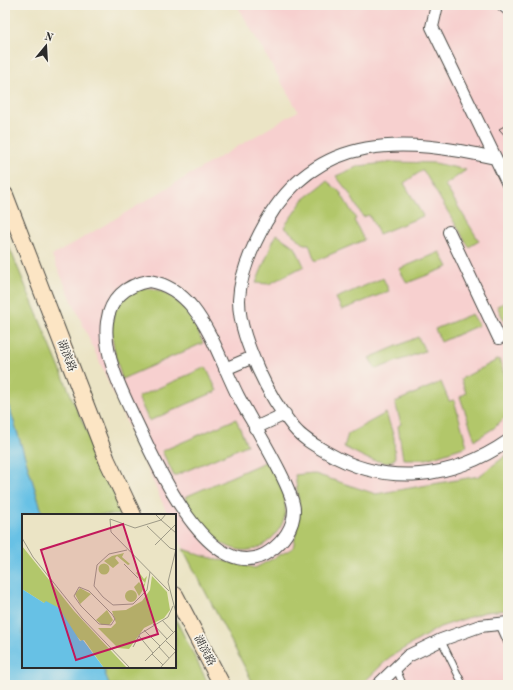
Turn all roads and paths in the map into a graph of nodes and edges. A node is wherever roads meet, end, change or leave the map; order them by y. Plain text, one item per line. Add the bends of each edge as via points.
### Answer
1 (437, 5) edge
2 (503, 5) edge
3 (508, 9) edge
4 (495, 158) junction
5 (508, 184) edge
6 (5, 196) edge
7 (449, 232) dead end
8 (499, 338) dead end
9 (253, 357) junction
10 (225, 369) junction
11 (285, 414) junction
12 (255, 428) junction
13 (508, 441) edge
14 (134, 514) edge
15 (176, 598) edge
16 (503, 624) edge
17 (441, 640) junction
18 (508, 644) edge
19 (396, 668) junction
20 (222, 685) edge
21 (378, 685) edge
22 (403, 685) edge
23 (463, 685) edge

1 - 4 street via 432,27
2 - 3 street
4 - 5 street
4 - 9 street via 457,149 415,144 380,145 350,152 317,166 289,189 254,242 239,300 243,327
6 - 14 street, 湖滨路 via 107,460
7 - 8 street
9 - 10 street
9 - 11 street via 264,381
10 - 12 street
10 - 12 street via 193,307 184,297 166,285 149,281 138,283 121,293 113,303 107,322 106,343 109,355 122,392 171,492 195,528 212,544 233,556 243,558 261,556 275,548 291,526 294,511 290,492
11 - 12 street
11 - 13 street via 294,428 310,443 346,463 390,474 423,474 458,467 490,453
15 - 20 street, 湖滨路
16 - 17 street via 480,626
16 - 18 lane
17 - 19 street via 408,656
17 - 23 lane
19 - 21 street
19 - 22 lane

